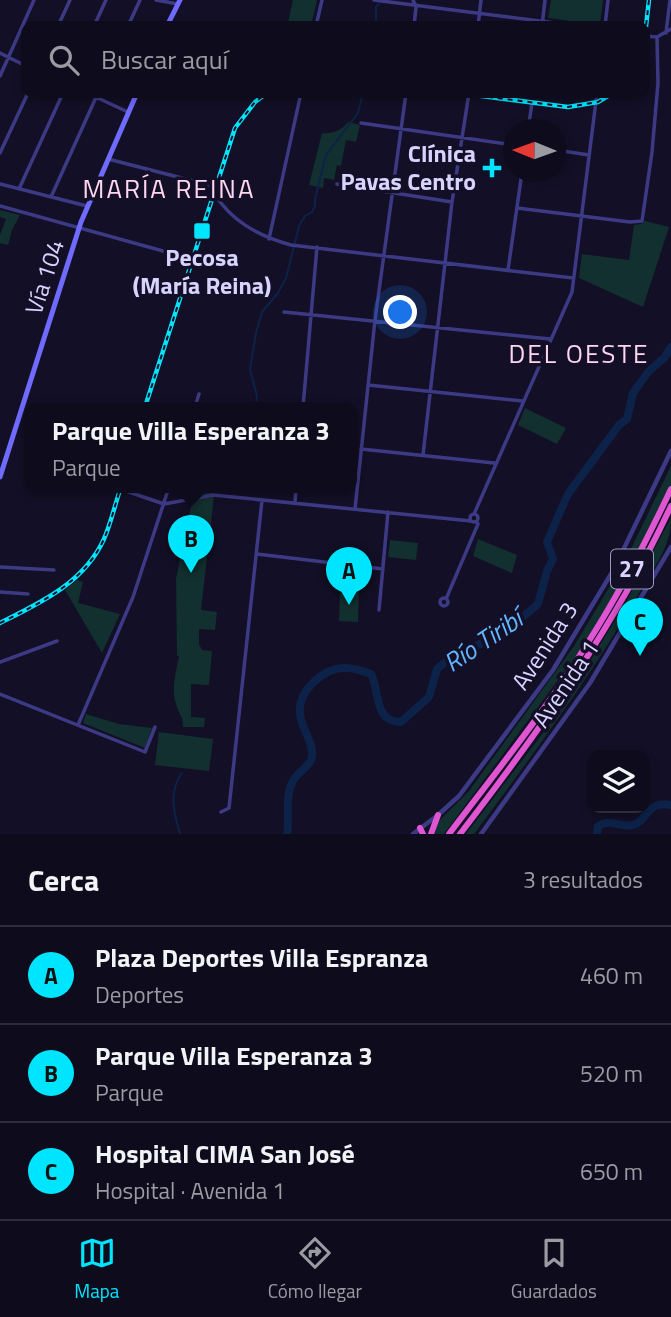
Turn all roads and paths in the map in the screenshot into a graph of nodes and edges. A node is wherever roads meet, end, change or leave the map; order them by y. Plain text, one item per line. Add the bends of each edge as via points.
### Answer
1 (34, 0) edge
2 (70, 0) edge
3 (106, 0) edge
4 (140, 0) edge
5 (156, 0) edge
6 (322, 0) edge
7 (374, 0) edge
8 (413, 0) edge
9 (481, 0) edge
10 (545, 0) edge
11 (608, 0) edge
12 (670, 0) edge
13 (179, 2) edge
14 (416, 7) junction
15 (479, 14) junction
16 (25, 21) edge
17 (60, 21) edge
18 (96, 21) edge
19 (130, 21) edge
20 (170, 21) edge
21 (317, 21) edge
22 (415, 21) edge
23 (478, 21) edge
24 (523, 21) edge
25 (542, 21) edge
26 (606, 21) edge
27 (21, 29) edge
28 (671, 29) edge
29 (666, 33) junction
30 (650, 36) edge
31 (657, 37) junction
32 (0, 53) edge
33 (8, 58) junction
34 (21, 64) edge
35 (0, 76) edge
36 (25, 98) edge
37 (61, 98) edge
38 (96, 98) edge
39 (103, 98) edge
40 (134, 98) edge
41 (300, 98) edge
42 (405, 98) edge
43 (468, 98) edge
44 (596, 98) edge
45 (532, 103) dead end
46 (128, 111) junction
47 (530, 119) edge
48 (361, 123) dead end
49 (401, 130) junction
50 (461, 138) junction
51 (503, 144) edge
52 (566, 152) edge
53 (0, 153) edge
54 (589, 155) junction
55 (107, 159) junction
56 (521, 182) edge
57 (0, 184) edge
58 (337, 184) dead end
59 (19, 189) junction
60 (392, 194) junction
61 (51, 197) junction
62 (452, 202) junction
63 (0, 206) edge
64 (87, 206) junction
65 (517, 208) junction
66 (581, 216) junction
67 (80, 227) junction
68 (269, 239) junction
69 (317, 247) junction
70 (383, 255) junction
71 (181, 256) dead end
72 (445, 262) junction
73 (508, 270) junction
74 (573, 278) junction
75 (284, 312) dead end
76 (311, 314) junction
77 (374, 320) junction
78 (437, 327) junction
79 (550, 339) junction
80 (368, 386) junction
81 (429, 391) junction
82 (199, 394) dead end
83 (522, 401) junction
84 (197, 402) edge
85 (303, 402) edge
86 (361, 449) junction
87 (671, 451) edge
88 (423, 456) junction
89 (494, 463) junction
90 (0, 477) edge
91 (357, 489) edge
92 (671, 489) edge
93 (132, 493) edge
94 (167, 493) edge
95 (296, 493) edge
96 (357, 493) edge
97 (262, 500) junction
98 (295, 503) junction
99 (164, 504) junction
100 (671, 506) edge
101 (355, 509) junction
102 (388, 512) junction
103 (474, 514) junction
104 (471, 521) junction
105 (477, 522) junction
106 (671, 547) edge
107 (257, 554) junction
108 (0, 567) edge
109 (54, 569) dead end
110 (383, 569) junction
111 (0, 592) edge
112 (28, 594) dead end
113 (446, 599) dead end
114 (379, 610) dead end
115 (57, 641) dead end
116 (0, 662) edge
117 (0, 694) edge
118 (78, 724) junction
119 (155, 727) dead end
120 (221, 812) dead end
121 (438, 815) junction
122 (422, 831) edge
123 (413, 834) edge
124 (430, 834) edge
125 (449, 834) edge
126 (460, 834) edge
127 (481, 834) edge

1 - 16 street
2 - 17 street
3 - 18 street
4 - 19 street
5 - 13 street
6 - 21 street
7 - 14 street
8 - 14 street
9 - 15 street
10 - 25 street
11 - 26 street
12 - 29 street
13 - 20 main road
14 - 15 street
14 - 22 street
15 - 23 street
15 - 24 street
27 - 33 street
28 - 29 street
29 - 31 street
30 - 31 street
31 - 66 street via 658,83 643,220
32 - 33 street
33 - 34 street
33 - 35 street
36 - 53 street
37 - 59 street
38 - 61 street
39 - 46 street
40 - 46 main road, Vía 104
41 - 68 street
42 - 49 street
43 - 50 street
44 - 54 street
45 - 47 street
46 - 55 main road, Vía 104
48 - 49 street
49 - 50 street
49 - 60 street
50 - 51 street
50 - 62 street
52 - 54 street
54 - 66 street
55 - 64 main road, Vía 104
55 - 68 street via 209,185 222,205
56 - 65 street
57 - 59 street
58 - 60 street
59 - 61 street
60 - 62 street
60 - 70 street
61 - 64 street
62 - 72 street
63 - 67 street
64 - 67 main road, Vía 104
65 - 66 street
65 - 73 street
66 - 74 street
67 - 71 street
67 - 90 main road, Vía 104
68 - 69 street
69 - 70 street
69 - 76 street
70 - 72 street
70 - 77 street
72 - 73 street
72 - 78 street
73 - 74 street
74 - 79 street via 572,292
75 - 76 street
76 - 77 street
76 - 85 street
77 - 78 street
77 - 80 street
78 - 79 street
78 - 81 street
79 - 83 street
80 - 81 street
80 - 86 street
81 - 83 street
81 - 88 street
82 - 84 street
83 - 89 street
86 - 88 street
86 - 91 street
87 - 121 street, Avenida 3 via 614,569 553,670 470,782
88 - 89 street
89 - 103 street
92 - 125 highway, 27 via 624,584 586,646
93 - 99 street
94 - 99 street
95 - 98 street
96 - 101 street
97 - 98 street
97 - 99 street via 214,495
97 - 107 street
98 - 101 street
99 - 118 street via 133,597
100 - 126 highway, 27 via 593,650
101 - 102 street
102 - 104 street
102 - 110 street
103 - 104 street
103 - 105 street
104 - 105 street
105 - 113 street
106 - 127 street, Avenida 1 via 590,683
107 - 110 street
107 - 120 street via 229,808
108 - 109 street
110 - 114 street
111 - 112 street
115 - 116 street
117 - 118 street
118 - 119 street via 145,752
121 - 122 street, Avenida 3
121 - 124 highway
122 - 123 street, Avenida 3

